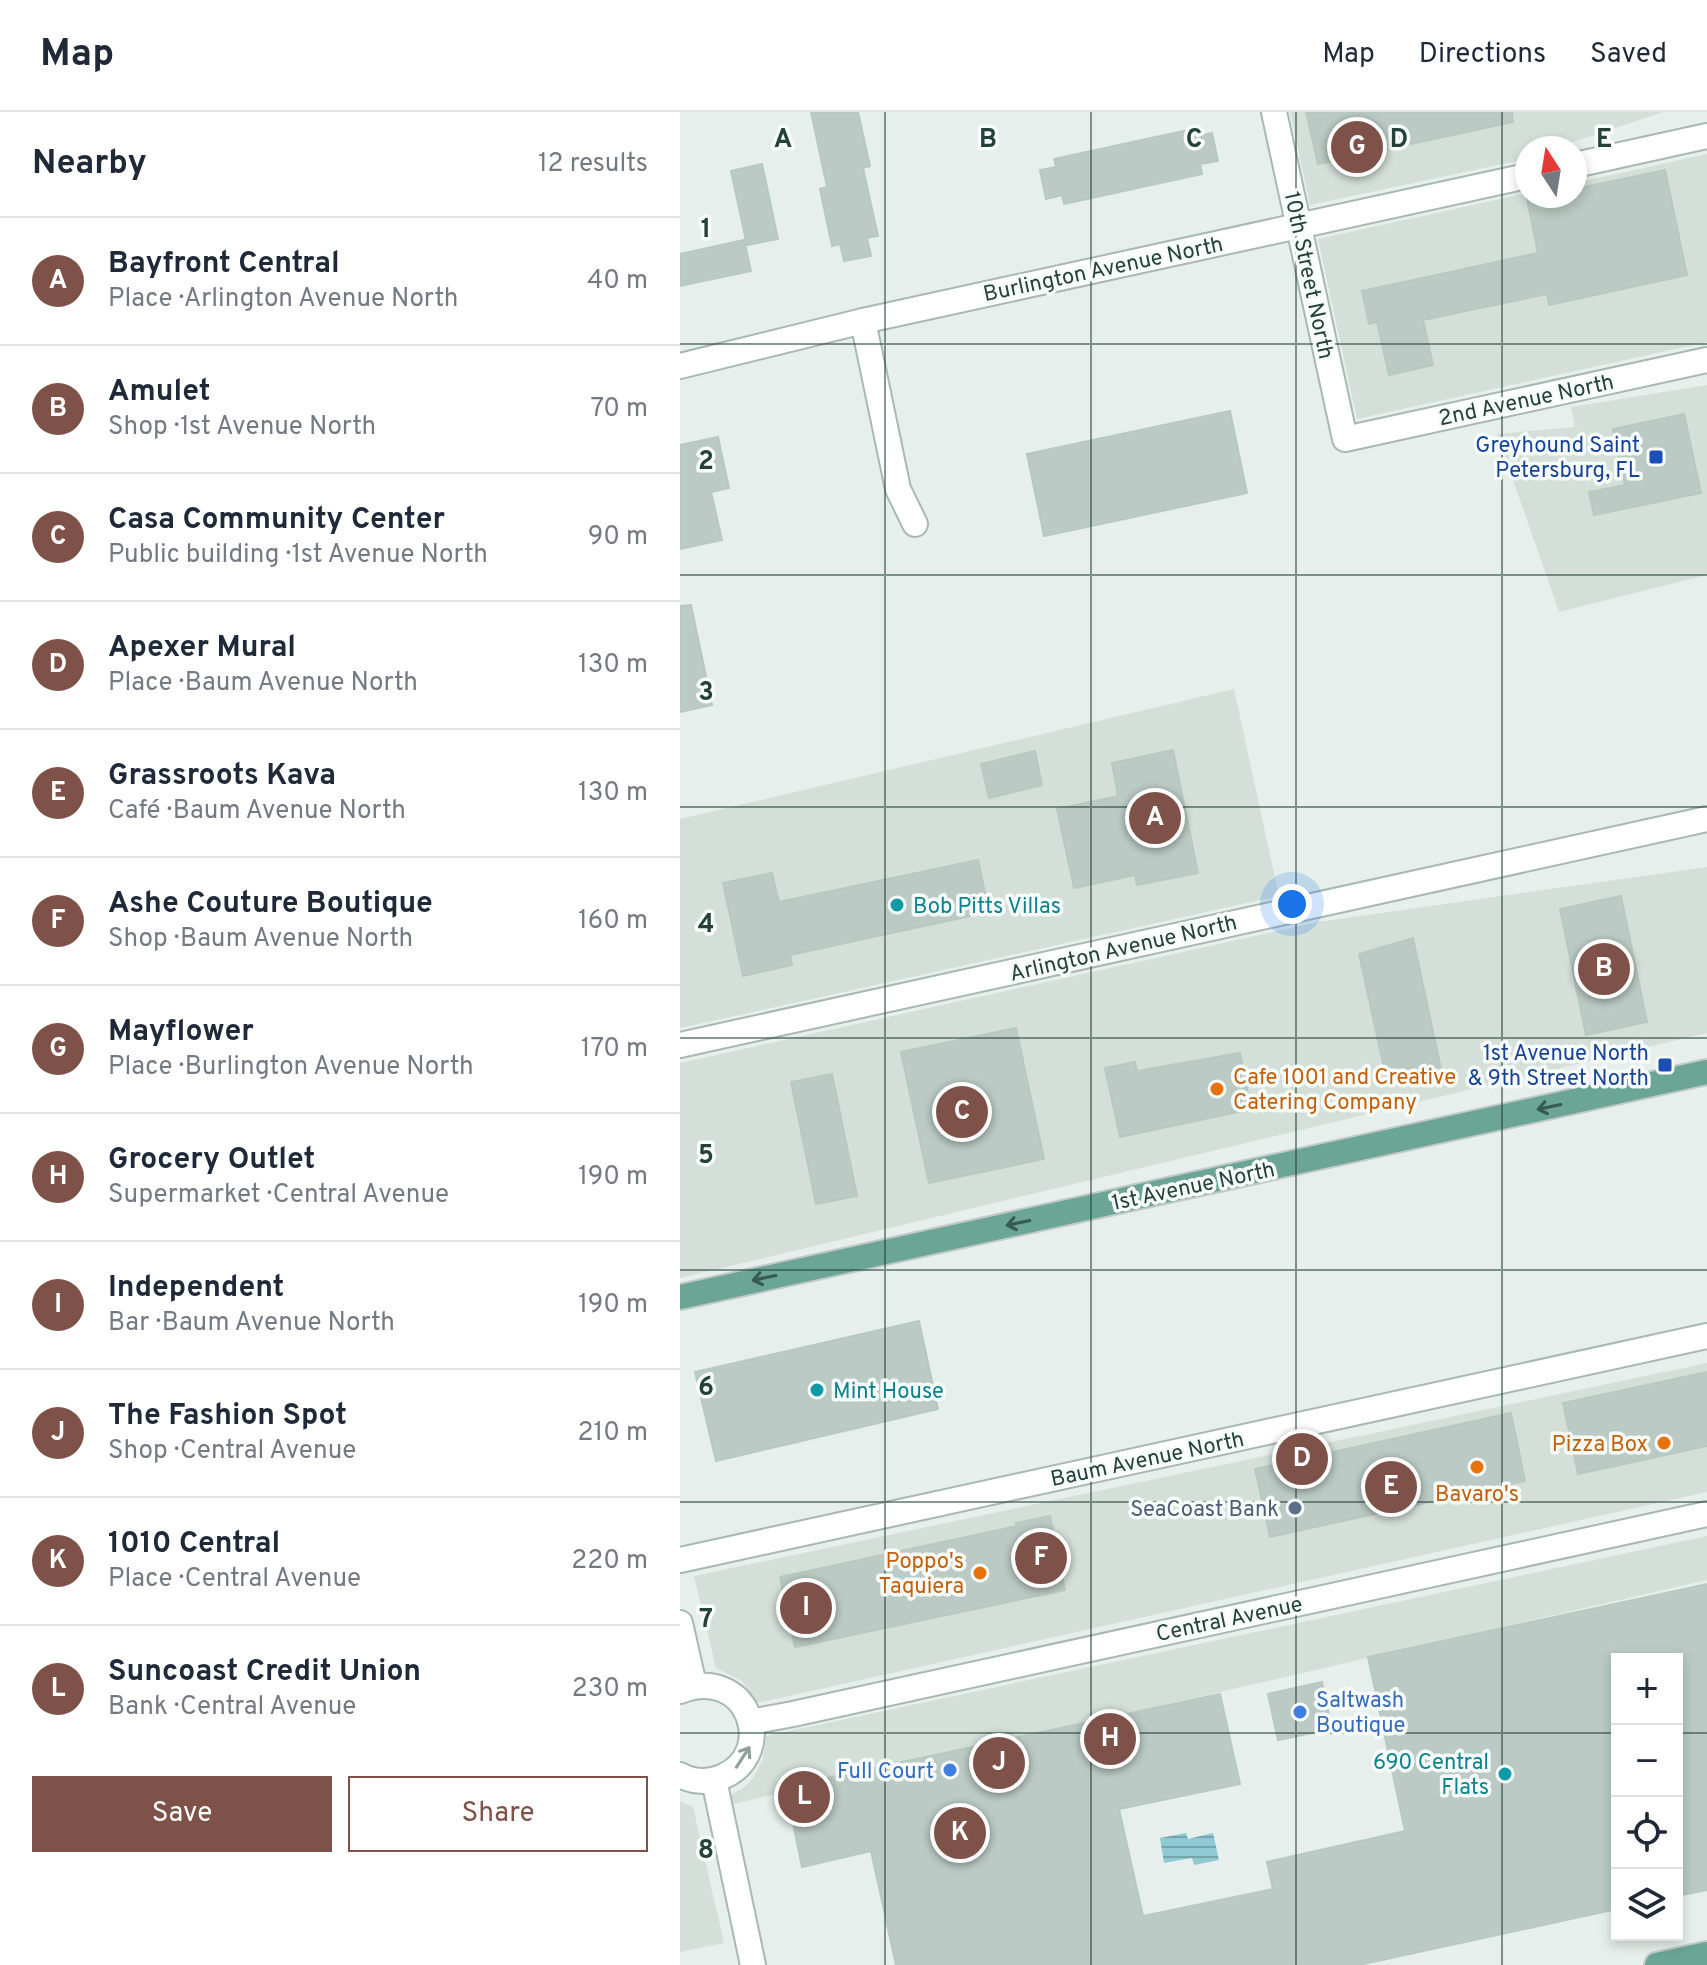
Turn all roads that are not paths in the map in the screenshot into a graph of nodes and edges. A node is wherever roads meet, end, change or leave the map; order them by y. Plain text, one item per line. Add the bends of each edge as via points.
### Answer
1 (1274, 112) edge
2 (1707, 136) edge
3 (1587, 162) edge
4 (1515, 179) edge
5 (1299, 226) junction
6 (863, 321) junction
7 (1707, 360) edge
8 (680, 366) edge
9 (1345, 439) joint
10 (915, 524) dead end
11 (1707, 819) edge
12 (680, 1045) edge
13 (1707, 1072) edge
14 (680, 1297) edge
15 (1707, 1336) edge
16 (1707, 1514) edge
17 (680, 1560) edge
18 (680, 1623) edge
19 (687, 1688) edge
20 (750, 1722) junction
21 (680, 1775) edge
22 (714, 1780) junction
23 (1707, 1954) edge
24 (753, 1965) edge
25 (1657, 1965) edge

1 - 5 street, 10th Street North
2 - 3 street
4 - 5 street, Burlington Avenue North
5 - 6 street, Burlington Avenue North
5 - 9 street, 10th Street North
6 - 8 street, Burlington Avenue North
6 - 10 street via 898,489
7 - 9 street, 2nd Avenue North
11 - 12 street, Arlington Avenue North
13 -> 14 main road, 1st Avenue North
15 - 17 street, Baum Avenue North
16 - 20 street, Central Avenue
18 - 19 street
19 - 20 street via 723,1689 744,1706
22 -> 20 street via 741,1764 749,1750
21 - 22 street
22 - 24 street
23 - 25 main road

